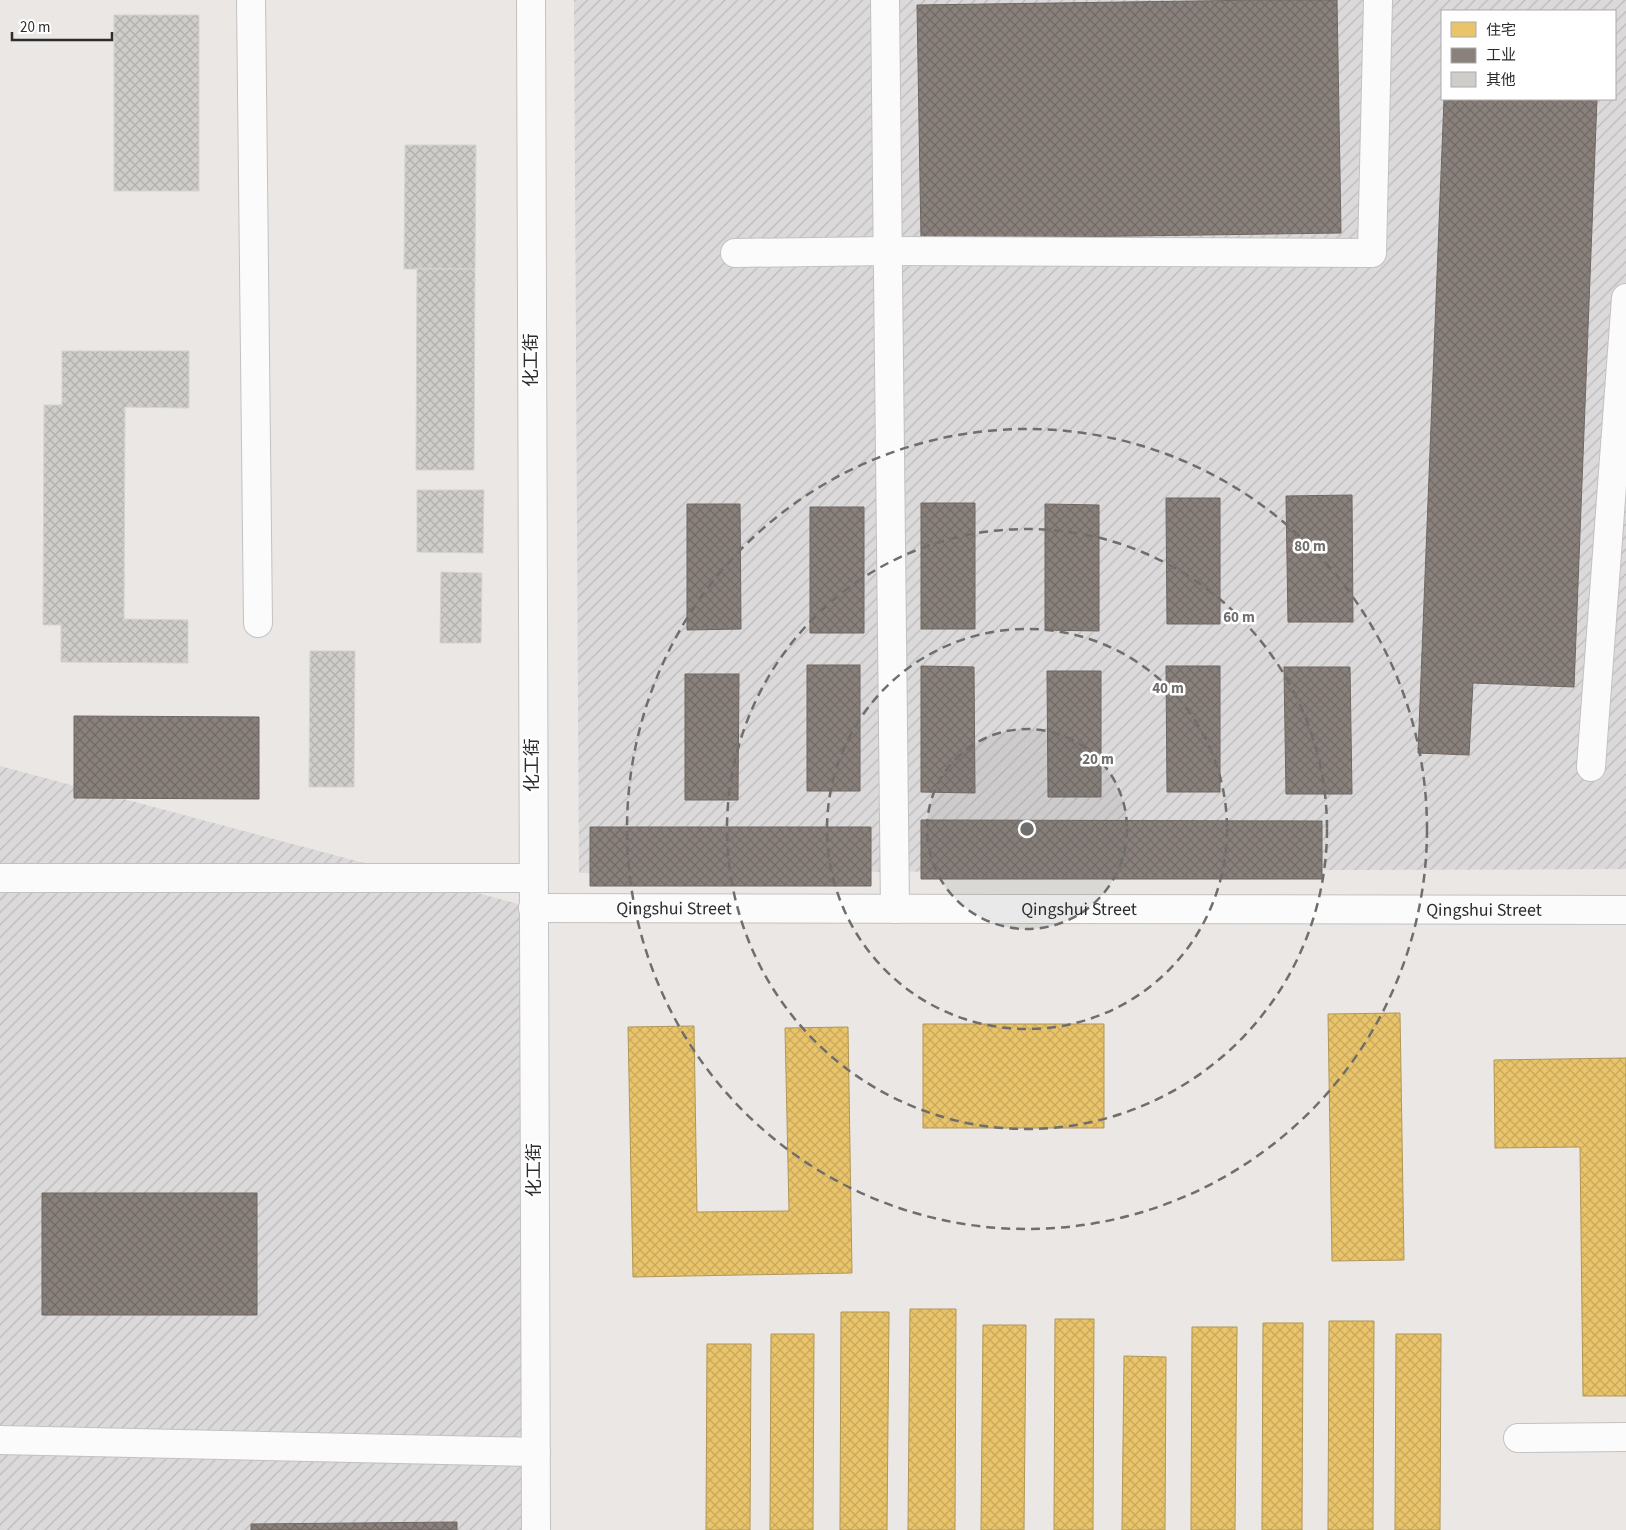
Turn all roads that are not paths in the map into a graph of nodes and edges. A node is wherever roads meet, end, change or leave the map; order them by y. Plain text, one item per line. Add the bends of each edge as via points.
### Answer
1 (251, 0) edge
2 (531, 0) edge
3 (885, 0) edge
4 (1378, 0) edge
5 (888, 251) junction
6 (735, 254) dead end
7 (1626, 298) edge
8 (258, 623) dead end
9 (1591, 767) dead end
10 (0, 878) edge
11 (533, 878) junction
12 (533, 908) junction
13 (895, 909) junction
14 (1626, 910) edge
15 (1626, 1437) edge
16 (1518, 1438) dead end
17 (0, 1440) edge
18 (536, 1452) junction
19 (536, 1530) edge

1 - 8 street
2 - 11 street, 化工街
3 - 5 street
4 - 5 street via 1372,253
5 - 6 street
5 - 13 street
7 - 9 street
10 - 11 street
11 - 12 street, 化工街
12 - 13 street, Qingshui Street
12 - 18 street, 化工街
13 - 14 street, Qingshui Street
15 - 16 street
17 - 18 street
18 - 19 street, 化工街

